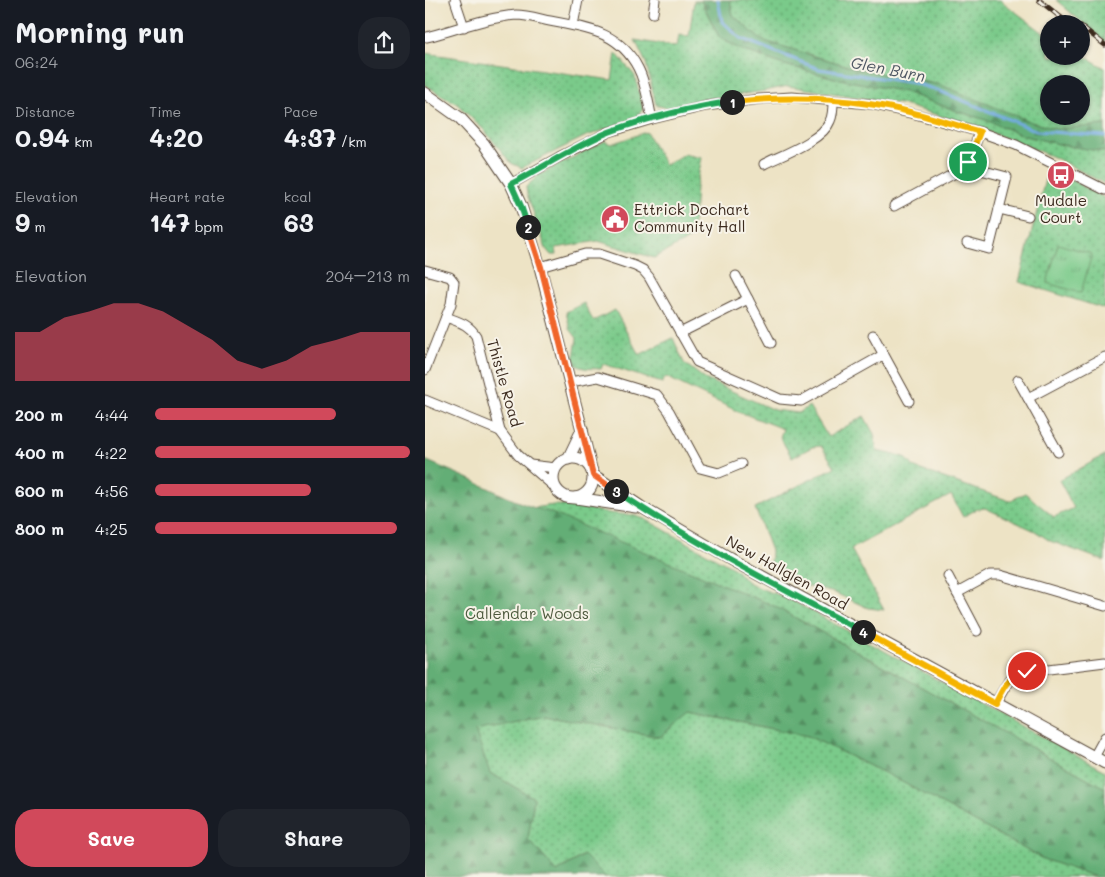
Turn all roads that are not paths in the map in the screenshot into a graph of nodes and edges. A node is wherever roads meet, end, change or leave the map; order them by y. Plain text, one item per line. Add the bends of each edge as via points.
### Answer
1 (455, 0) edge
2 (579, 0) edge
3 (655, 0) edge
4 (653, 12) dead end
5 (573, 25) junction
6 (464, 27) junction
7 (427, 37) dead end
8 (425, 93) edge
9 (833, 101) junction
10 (651, 119) junction
11 (980, 132) junction
12 (968, 162) junction
13 (764, 164) dead end
14 (511, 184) junction
15 (1105, 190) edge
16 (895, 206) dead end
17 (999, 209) junction
18 (1028, 216) dead end
19 (967, 243) dead end
20 (541, 267) junction
21 (425, 270) edge
22 (736, 276) dead end
23 (748, 299) junction
24 (446, 317) junction
25 (680, 333) junction
26 (873, 335) dead end
27 (771, 343) dead end
28 (883, 355) junction
29 (1105, 356) edge
30 (426, 365) edge
31 (1019, 380) dead end
32 (570, 382) junction
33 (1028, 398) junction
34 (425, 400) edge
35 (909, 401) dead end
36 (582, 430) junction
37 (500, 431) junction
38 (1058, 452) dead end
39 (568, 459) junction
40 (741, 464) dead end
41 (529, 465) junction
42 (556, 468) junction
43 (592, 472) junction
44 (556, 488) junction
45 (577, 498) junction
46 (641, 508) junction
47 (948, 576) dead end
48 (957, 593) junction
49 (1105, 606) edge
50 (977, 631) dead end
51 (1105, 662) edge
52 (995, 704) junction
53 (1105, 736) edge
54 (1094, 757) junction
55 (1105, 763) edge

1 - 6 street
2 - 5 street
3 - 4 street
5 - 6 street via 519,15
5 - 10 street via 594,29 629,55 642,79
6 - 7 street
8 - 14 street via 460,118 484,144
9 - 10 street via 792,97 760,99 706,106
9 - 11 street via 870,104
9 - 13 street via 826,129 814,139
10 - 14 street via 609,132
11 - 12 street
11 - 15 street via 1016,145
12 - 16 street via 959,171
12 - 17 street via 977,169 1007,177
14 - 20 street
17 - 18 street
17 - 19 street via 989,249
20 - 25 street via 585,254 599,254 635,266 649,277
20 - 32 street
21 - 24 street via 450,277 454,282
22 - 23 street
23 - 25 street
23 - 27 street
24 - 30 street
24 - 37 street, Thistle Road via 463,323 476,336
25 - 28 street via 697,362 780,399 801,401
26 - 28 street
28 - 35 street
29 - 33 street
31 - 33 street
32 - 36 street
32 - 40 street via 598,376 657,395 700,468 719,473
33 - 38 street
34 - 37 street
36 - 39 street
36 - 43 street
37 - 41 street, Thistle Road
39 - 42 street
39 - 43 street via 583,461
41 - 42 street
41 - 44 street, Thistle Road
42 - 44 street via 553,478
43 - 45 street via 589,490
43 - 46 street, New Hallglen Road
44 - 45 street via 562,495
45 - 46 street, New Hallglen Road
46 - 52 street, New Hallglen Road
47 - 48 street
48 - 49 street via 990,575 1000,575
48 - 50 street
51 - 52 street via 1017,674 1011,677
52 - 54 street, New Hallglen Road
53 - 54 street
54 - 55 street, New Hallglen Road

